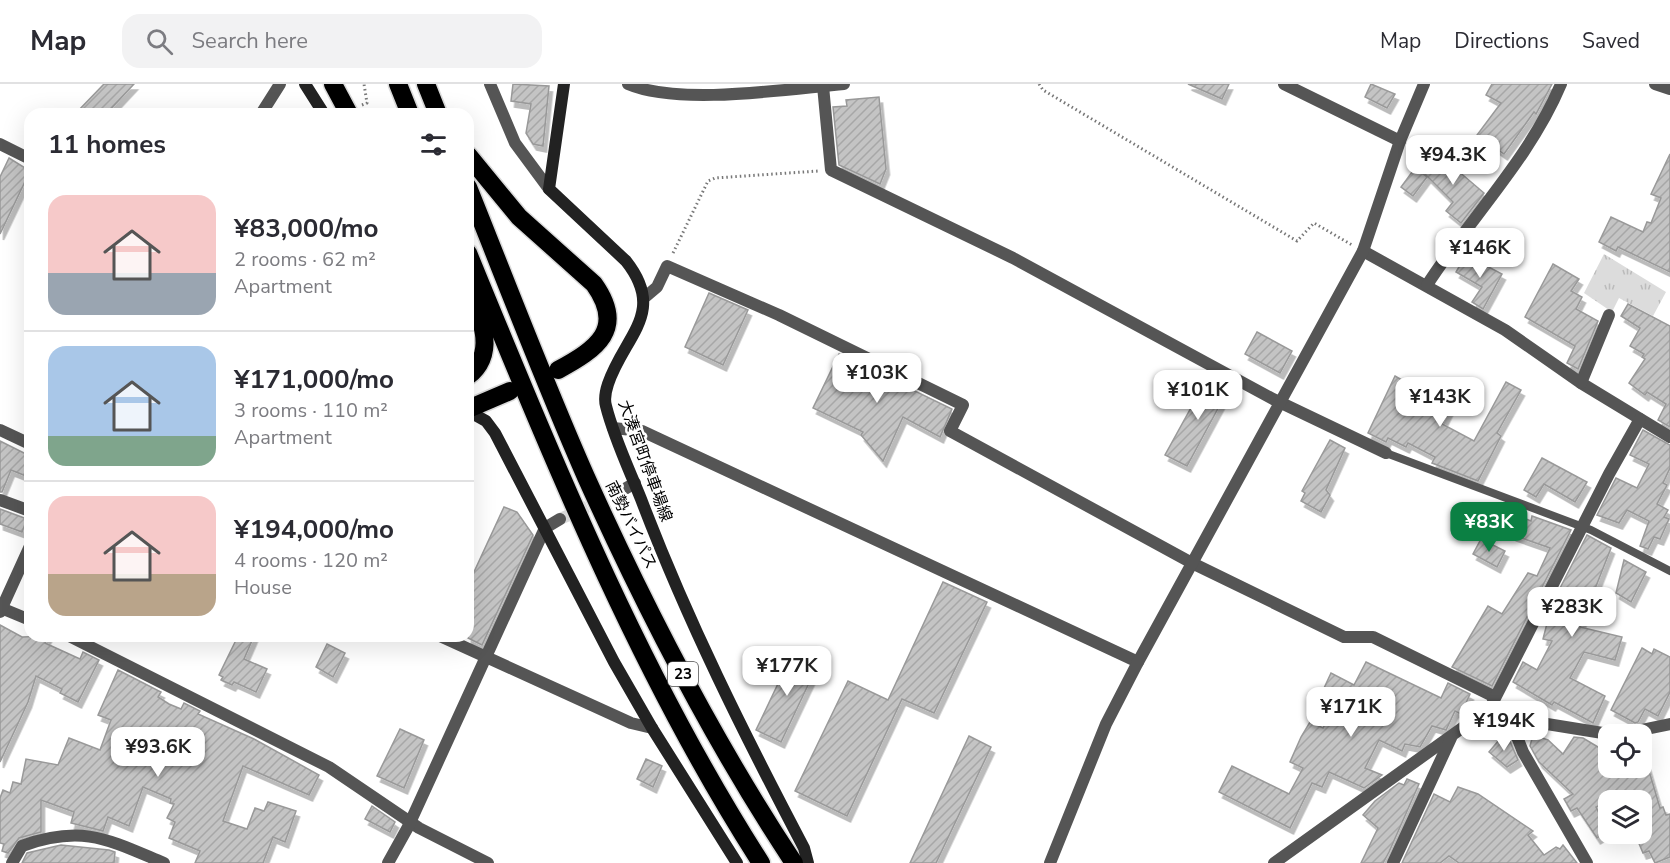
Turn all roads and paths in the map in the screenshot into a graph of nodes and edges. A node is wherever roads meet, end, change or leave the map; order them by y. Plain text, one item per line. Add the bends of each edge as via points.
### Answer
1 (280, 84) edge
2 (305, 84) edge
3 (333, 84) edge
4 (387, 84) edge
5 (398, 84) edge
6 (426, 84) edge
7 (438, 84) edge
8 (490, 84) edge
9 (564, 84) edge
10 (628, 84) edge
11 (844, 84) edge
12 (1039, 84) edge
13 (1284, 84) edge
14 (1424, 84) edge
15 (1561, 84) edge
16 (1655, 84) edge
17 (823, 86) junction
18 (1670, 89) edge
19 (265, 108) edge
20 (320, 108) edge
21 (347, 108) edge
22 (397, 108) edge
23 (408, 108) edge
24 (436, 108) edge
25 (447, 108) edge
26 (1400, 141) junction
27 (0, 144) edge
28 (24, 156) edge
29 (474, 162) edge
30 (831, 170) junction
31 (549, 189) junction
32 (474, 202) edge
33 (1363, 251) junction
34 (667, 266) junction
35 (474, 268) edge
36 (1427, 285) junction
37 (644, 298) junction
38 (474, 301) edge
39 (1609, 315) dead end
40 (474, 368) edge
41 (558, 370) dead end
42 (1581, 383) junction
43 (510, 391) dead end
44 (1280, 402) junction
45 (474, 407) edge
46 (474, 414) edge
47 (1640, 419) junction
48 (613, 428) junction
49 (0, 430) edge
50 (1670, 437) edge
51 (24, 441) edge
52 (1386, 453) joint
53 (635, 483) junction
54 (616, 494) tunnel mouth
55 (0, 500) edge
56 (24, 509) edge
57 (560, 519) tunnel mouth
58 (545, 528) junction
59 (1582, 528) junction
60 (24, 559) edge
61 (1192, 562) junction
62 (1670, 571) edge
63 (1, 610) edge
64 (24, 618) edge
65 (81, 642) edge
66 (453, 642) edge
67 (486, 657) junction
68 (1138, 662) junction
69 (1492, 702) junction
70 (1512, 724) junction
71 (1670, 724) edge
72 (652, 728) junction
73 (1652, 728) edge
74 (1598, 732) edge
75 (1452, 737) junction
76 (410, 820) junction
77 (12, 863) edge
78 (164, 863) edge
79 (388, 863) edge
80 (488, 863) edge
81 (737, 863) edge
82 (761, 863) edge
83 (794, 863) edge
84 (808, 863) edge
85 (1050, 863) edge
86 (1274, 863) edge
87 (1393, 863) edge
88 (1587, 863) edge

1 - 19 street
2 - 20 main road
3 - 21 highway
4 - 22 highway
5 - 23 highway
6 - 24 highway
7 - 25 highway
8 - 31 street via 514,143
9 - 31 main road
10 - 17 street via 641,90 685,96
11 - 17 street
12 - 33 path via 1043,90 1298,241 1314,223
13 - 26 street
14 - 26 street
15 - 36 street via 1533,139
16 - 18 street
17 - 30 street
26 - 33 street
27 - 28 street
29 - 41 highway via 519,217 601,294 608,316 605,333 595,348
30 - 34 path via 708,181
30 - 44 street via 1013,258
31 - 37 main road via 626,261 635,272
32 - 83 highway, 南勢バイパス / 23 via 586,476 669,649 746,790
33 - 36 street
33 - 44 street
34 - 37 street via 657,287
34 - 61 street via 963,405 950,431
35 - 82 highway, 23 via 563,483 649,665 726,809
36 - 42 street via 1513,335
37 - 48 main road, 大湊宮町停車場線 via 639,325 606,388 605,403
38 - 40 highway via 485,340
39 - 42 street
42 - 47 street
43 - 45 highway
44 - 52 street
44 - 61 street
46 - 58 main road via 495,433
47 - 50 street
47 - 59 street
48 - 53 main road, 大湊宮町停車場線
48 - 68 street via 642,431
49 - 51 street
52 - 59 lane
53 - 54 street
53 - 84 main road, 大湊宮町停車場線 via 690,619
55 - 56 street
57 - 58 street
58 - 67 street
58 - 72 main road
59 - 62 lane
59 - 69 street
60 - 63 street
61 - 68 street
61 - 69 street via 1344,637 1373,637
63 - 64 street
65 - 76 street via 329,767
66 - 67 street
67 - 72 street via 631,723
67 - 76 street
68 - 85 street via 1106,724
69 - 70 street
69 - 75 street
70 - 74 street via 1547,724
70 - 88 street via 1523,753
71 - 73 street
72 - 81 main road
75 - 86 street
75 - 87 street
76 - 79 street
76 - 80 street
77 - 78 street via 22,846 83,836 109,840

